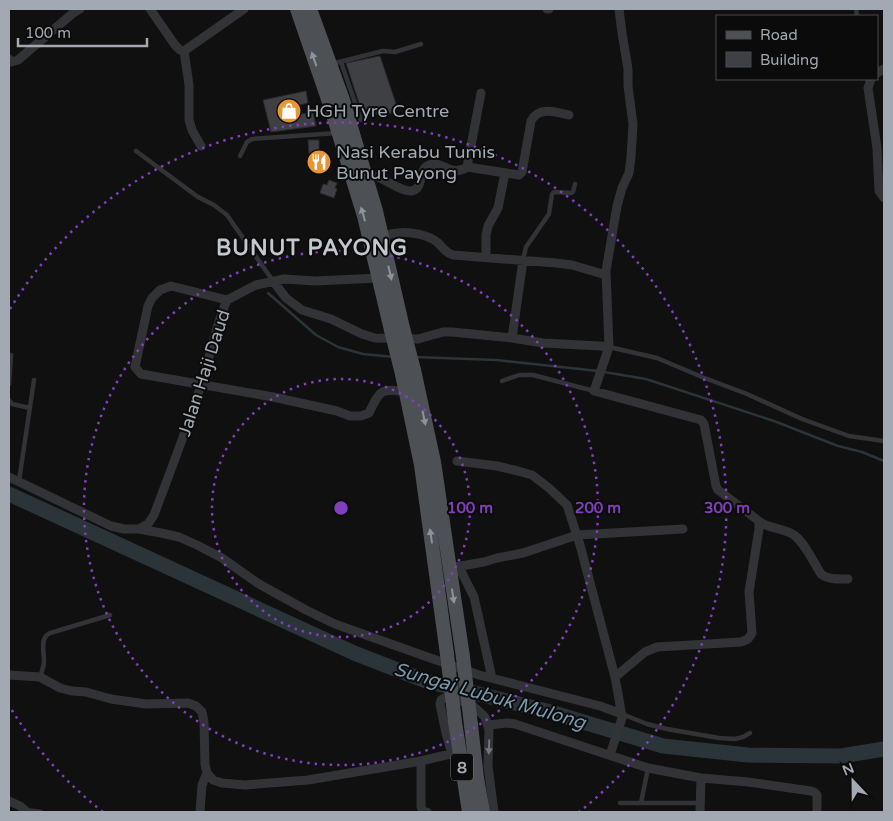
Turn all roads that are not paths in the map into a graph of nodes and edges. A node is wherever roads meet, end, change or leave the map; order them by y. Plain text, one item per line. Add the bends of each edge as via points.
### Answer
1 (150, 9) edge
2 (244, 9) edge
3 (296, 9) edge
4 (310, 9) edge
5 (619, 9) edge
6 (73, 10) edge
7 (421, 44) dead end
8 (184, 51) junction
9 (10, 62) edge
10 (336, 63) junction
11 (872, 80) edge
12 (335, 81) junction
13 (481, 93) dead end
14 (327, 98) junction
15 (569, 115) dead end
16 (361, 120) dead end
17 (339, 133) junction
18 (202, 146) dead end
19 (136, 151) dead end
20 (240, 156) dead end
21 (467, 167) junction
22 (506, 173) junction
23 (365, 176) junction
24 (575, 184) dead end
25 (884, 198) edge
26 (382, 236) junction
27 (486, 257) junction
28 (523, 260) junction
29 (606, 275) junction
30 (379, 278) junction
31 (272, 281) junction
32 (227, 300) junction
33 (397, 329) junction
34 (512, 338) junction
35 (609, 347) junction
36 (11, 355) dead end
37 (408, 372) junction
38 (34, 380) dead end
39 (502, 381) dead end
40 (9, 384) edge
41 (201, 384) junction
42 (594, 391) junction
43 (406, 392) junction
44 (9, 400) edge
45 (30, 408) junction
46 (884, 441) edge
47 (457, 461) dead end
48 (9, 478) edge
49 (18, 482) junction
50 (759, 523) junction
51 (138, 529) junction
52 (683, 529) dead end
53 (577, 535) junction
54 (452, 568) junction
55 (848, 579) dead end
56 (110, 615) dead end
57 (9, 675) edge
58 (615, 676) junction
59 (40, 677) junction
60 (492, 678) junction
61 (622, 716) junction
62 (488, 725) junction
63 (750, 733) dead end
64 (611, 751) junction
65 (456, 753) junction
66 (421, 761) junction
67 (648, 768) junction
68 (207, 773) junction
69 (701, 778) junction
70 (9, 801) edge
71 (620, 803) dead end
72 (641, 803) junction
73 (700, 808) edge
74 (25, 811) edge
75 (41, 812) edge
76 (200, 812) edge
77 (427, 812) edge
78 (469, 812) edge
79 (484, 812) edge
80 (494, 812) edge
81 (817, 812) edge

1 - 8 street via 175,45
2 - 8 street
14 -> 3 main road, 8
4 - 10 main road, 8
5 - 29 street via 633,124 629,173 617,206
6 - 9 street via 18,60
7 - 10 lane
8 - 18 street via 189,85 189,120
10 - 12 main road, 8
10 - 16 lane
11 - 25 street via 868,88 877,148 879,192
12 - 14 main road via 335,91
12 - 23 main road, 8
13 - 21 street
14 - 17 main road, 8
15 - 22 street via 550,111 534,116 522,172 517,175
17 - 20 lane via 252,139
30 -> 17 main road, 8
19 - 31 lane via 227,215
21 - 22 street
21 - 23 street via 455,172 436,164 428,165 423,169 417,189 411,191 377,176
22 - 27 street via 498,208 488,226
23 - 26 main road, 8
24 - 28 lane via 571,193 552,194 549,214 526,248
26 - 27 street via 398,232 426,236 446,253
26 -> 33 main road, 8
27 - 28 street
28 - 29 street via 572,265
28 - 34 street
29 - 35 street
30 - 31 street, Jalan Haji Daud
30 - 33 main road, 8
31 - 32 street, Jalan Haji Daud via 256,285
31 - 34 street via 302,310 375,338 418,339 443,332
32 - 41 street, Jalan Haji Daud
32 - 41 street via 171,286 160,290 148,306 135,367 141,374
33 - 37 main road, 8, bridge
34 - 35 street
35 - 42 street
35 - 46 lane via 657,358 849,436
36 - 40 lane
37 - 43 main road, 8
37 -> 54 main road, 8 via 434,462
38 - 45 lane
39 - 42 lane via 519,375 533,375
41 - 43 street via 350,416 369,413 382,392 390,389
41 - 51 street, Jalan Haji Daud via 154,515 148,524
42 - 50 street via 702,420 717,488
65 -> 43 main road, 8, bridge via 447,654 422,474
44 - 45 lane via 12,404
45 - 49 lane
47 - 53 street via 497,466 532,476 567,505
48 - 49 street
49 - 51 street via 111,526
50 - 55 street via 796,536 824,577
50 - 58 street via 749,592 752,633 748,639 658,647 645,652
51 - 60 street via 179,537 197,545 259,584 335,624
52 - 53 street
53 - 54 street via 523,553
53 - 58 street
54 - 60 street via 462,573 474,596
54 -> 79 main road, 8, bridge via 470,725
56 - 59 lane via 57,630 45,637
57 - 59 street
58 - 61 street
59 - 68 street via 60,688 111,699 196,706 202,712 204,722
60 - 61 street via 600,706
61 - 63 lane via 667,729 719,738 735,739
61 - 64 street
62 - 64 street via 507,722
62 - 65 street via 485,717 472,705 441,700 446,733
62 -> 80 street via 488,766
64 - 67 street
65 - 66 street
65 - 78 main road, 8
66 - 68 street via 308,780 246,784 222,783
66 - 77 street via 421,808
67 - 69 street
67 - 72 lane
68 - 76 street via 202,785
69 - 73 street
69 - 81 street via 811,791 817,795
70 - 74 street
71 - 72 lane
72 - 73 lane
74 - 75 lane

